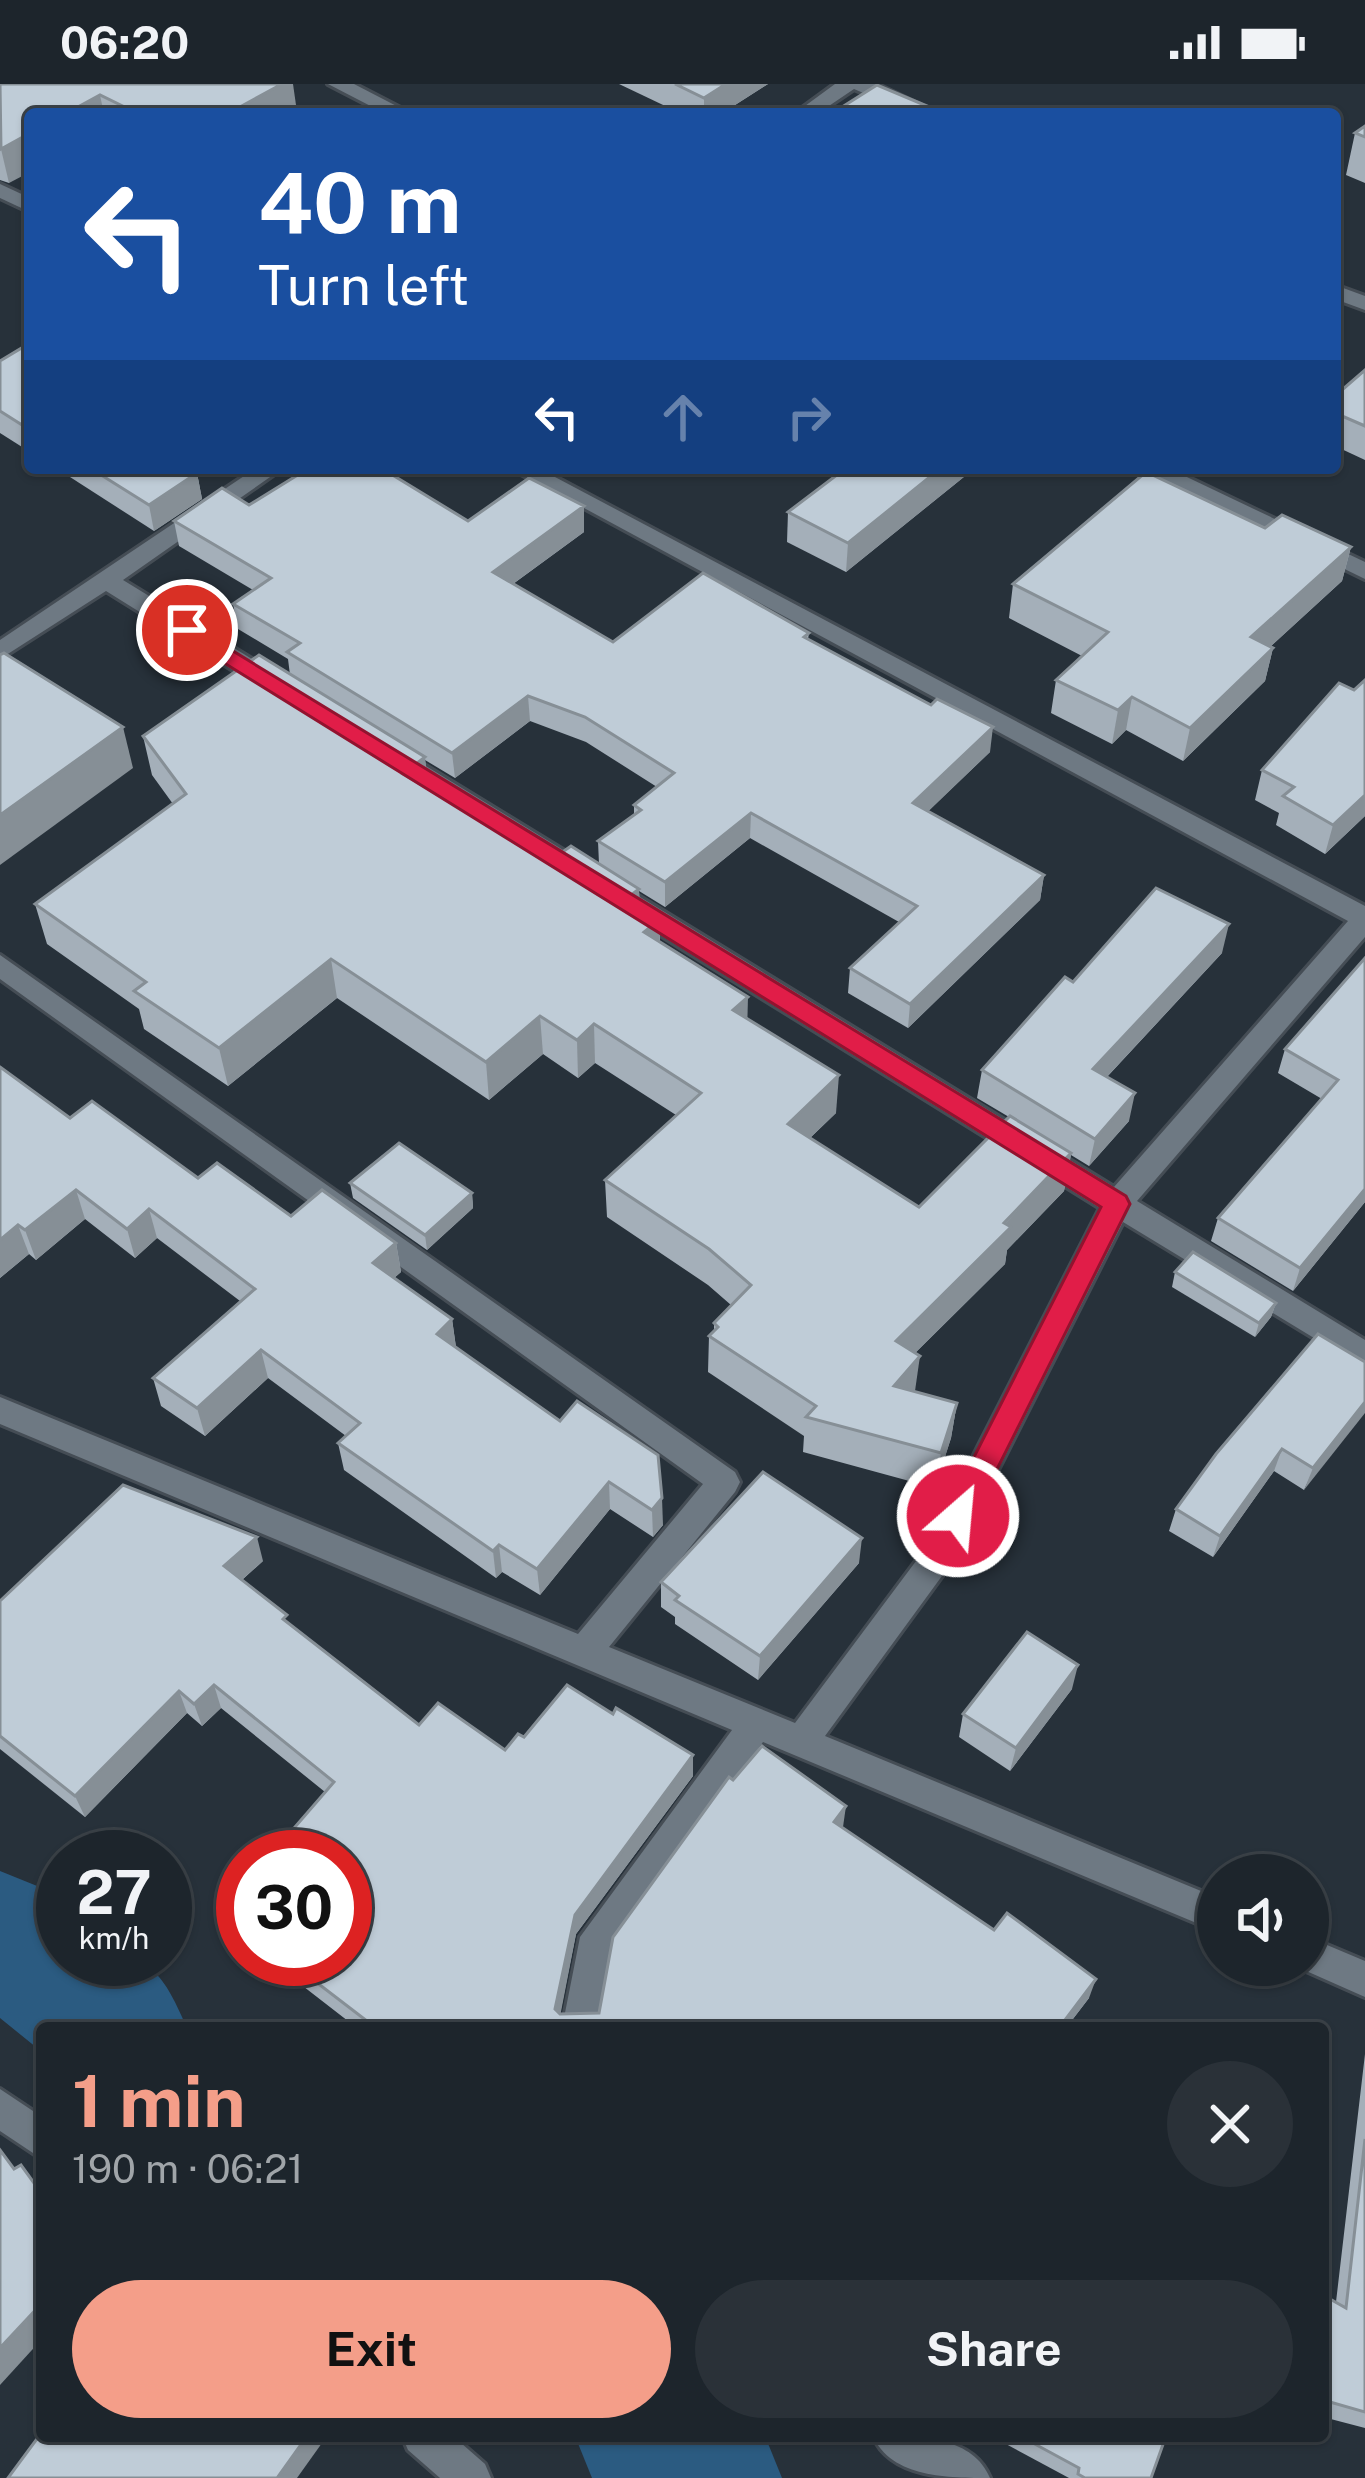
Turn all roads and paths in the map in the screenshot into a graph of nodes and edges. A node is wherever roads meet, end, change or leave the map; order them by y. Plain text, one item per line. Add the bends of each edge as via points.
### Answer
1 (338, 84) edge
2 (848, 84) edge
3 (860, 84) edge
4 (389, 108) edge
5 (813, 108) edge
6 (915, 108) edge
7 (263, 474) edge
8 (532, 474) edge
9 (1162, 474) edge
10 (1365, 571) edge
11 (106, 580) junction
12 (0, 652) edge
13 (308, 705) edge
14 (368, 742) edge
15 (1365, 918) edge
16 (0, 965) edge
17 (1117, 1204) junction
18 (1365, 1357) edge
19 (0, 1410) edge
20 (586, 1650) junction
21 (757, 1723) junction
22 (801, 1742) junction
23 (1197, 1906) edge
24 (1329, 1963) edge
25 (1365, 1979) edge
26 (581, 2022) edge
27 (0, 2108) edge
28 (36, 2135) edge
29 (429, 2442) edge
30 (904, 2442) edge
31 (471, 2478) edge
32 (970, 2478) edge

1 - 4 street
2 - 5 street
3 - 6 street
7 - 11 street
8 - 15 street
9 - 10 street
11 - 12 street
11 - 13 street
14 - 17 street
15 - 17 street
16 - 20 street via 724,1482
17 - 18 street
17 - 22 street via 938,1555
19 - 20 street
20 - 21 street
21 - 22 street
21 - 26 street via 592,1949
22 - 23 street
24 - 25 street
27 - 28 street
29 - 31 street
30 - 32 street

